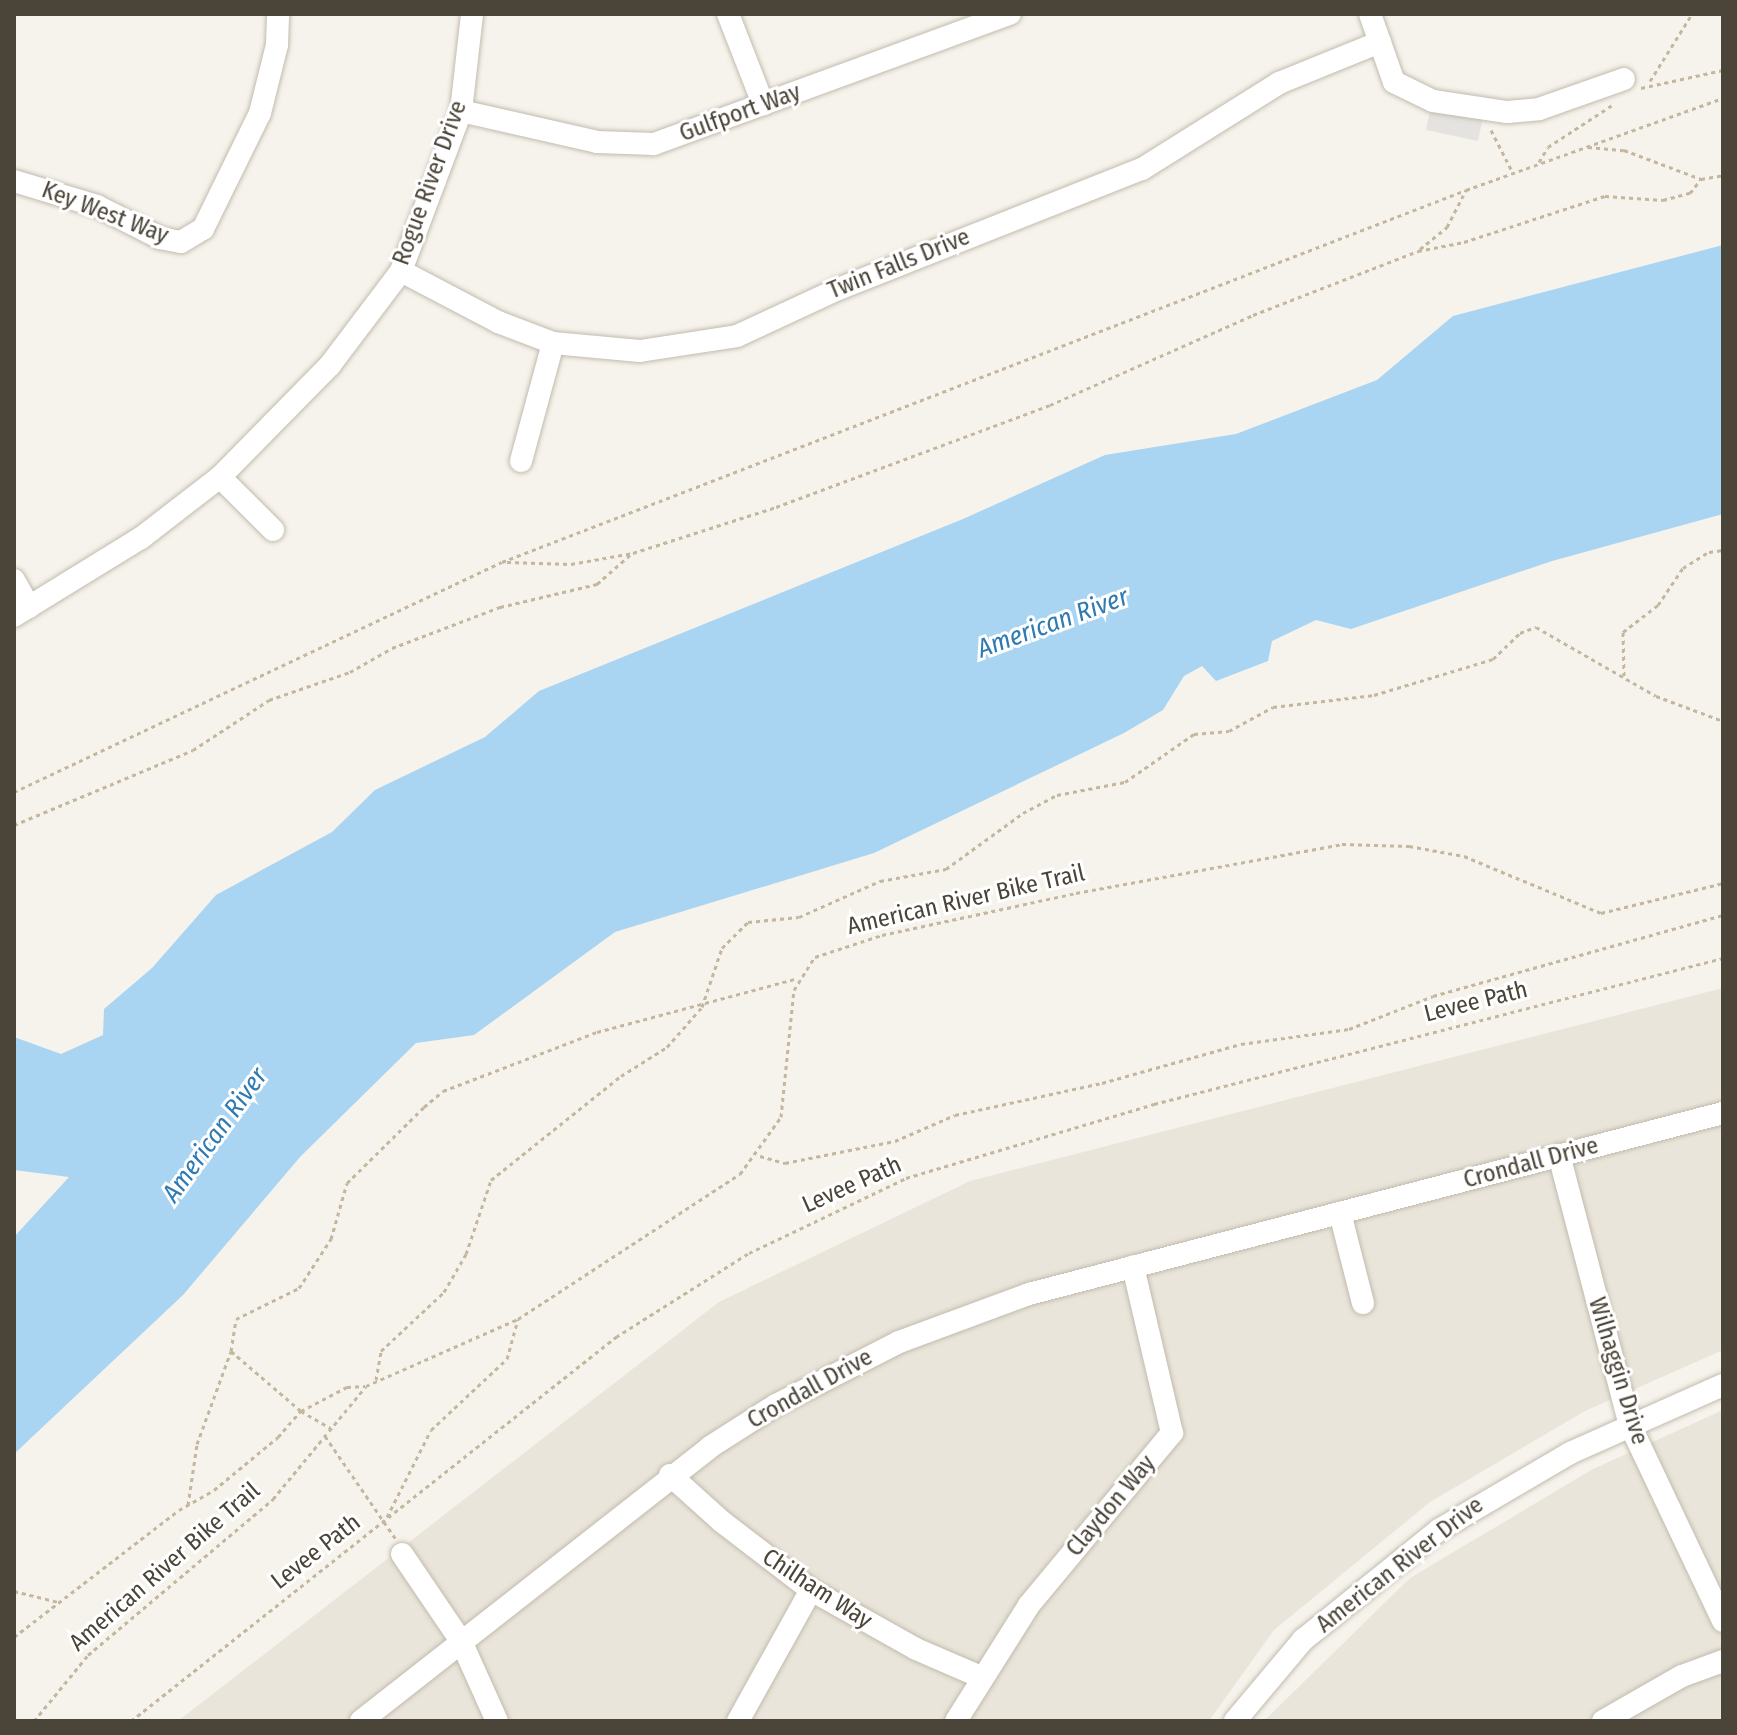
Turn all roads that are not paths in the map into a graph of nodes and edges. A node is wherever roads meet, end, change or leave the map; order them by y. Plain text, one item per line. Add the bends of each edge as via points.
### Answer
1 (278, 14) edge
2 (472, 14) edge
3 (728, 14) edge
4 (1010, 14) edge
5 (1370, 14) edge
6 (1380, 42) junction
7 (1629, 88) road end
8 (763, 104) junction
9 (461, 111) junction
10 (14, 181) edge
11 (401, 271) junction
12 (553, 343) junction
13 (521, 461) dead end
14 (220, 477) junction
15 (273, 530) dead end
16 (14, 580) edge
17 (22, 612) edge
18 (1723, 1113) edge
19 (1559, 1155) junction
20 (1340, 1213) junction
21 (1133, 1267) junction
22 (1363, 1303) dead end
23 (1723, 1385) edge
24 (1630, 1425) junction
25 (670, 1475) junction
26 (402, 1554) road end
27 (811, 1590) junction
28 (1723, 1621) edge
29 (461, 1641) junction
30 (1723, 1661) edge
31 (981, 1677) junction
32 (361, 1721) edge
33 (497, 1721) edge
34 (738, 1721) edge
35 (956, 1721) edge
36 (1235, 1721) edge
37 (1603, 1721) edge

1 - 10 street, Key West Way via 277,45 260,113 203,229 181,242 160,238 97,206
2 - 9 street, Rogue River Drive
3 - 8 street
4 - 8 street, Gulfport Way
5 - 6 street
6 - 7 street via 1394,82 1406,91 1473,110 1539,109
6 - 12 street, Twin Falls Drive via 1279,83 1142,169 836,290 737,336 640,351
8 - 9 street, Gulfport Way via 654,144 625,145
9 - 11 street, Rogue River Drive
11 - 12 street, Twin Falls Drive via 498,322
11 - 14 street, Rogue River Drive via 330,365
12 - 13 street
14 - 15 street
14 - 17 street, Rogue River Drive via 141,538
16 - 17 street
18 - 19 street, Crondall Drive
19 - 20 street, Crondall Drive
19 - 24 street, Wilhaggin Drive
20 - 21 street, Crondall Drive
20 - 22 street
21 - 25 street, Crondall Drive via 1029,1294 899,1342 776,1405
21 - 31 street, Claydon Way via 1172,1433 1029,1605
23 - 24 street, American River Drive
24 - 28 street, Wilhaggin Drive
24 - 36 street, American River Drive via 1493,1494 1386,1569 1303,1640
25 - 27 street, Chilham Way
25 - 29 street, Crondall Drive
26 - 29 street
27 - 31 street, Chilham Way via 916,1649
27 - 34 street
29 - 32 street, Crondall Drive
29 - 33 street
30 - 37 street via 1682,1676
31 - 35 street, Claydon Way

